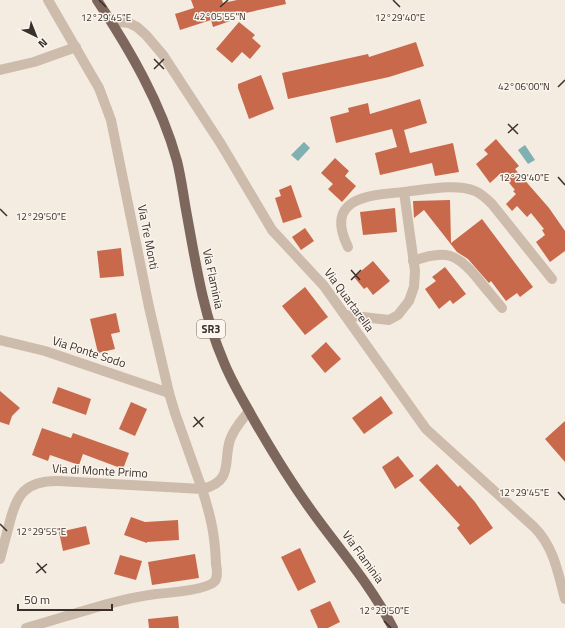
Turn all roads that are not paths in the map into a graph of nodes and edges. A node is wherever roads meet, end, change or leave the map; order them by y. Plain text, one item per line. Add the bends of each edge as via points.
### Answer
1 (48, 0) edge
2 (97, 0) edge
3 (111, 21) junction
4 (76, 47) junction
5 (0, 70) edge
6 (404, 192) junction
7 (348, 247) dead end
8 (413, 261) junction
9 (552, 279) dead end
10 (502, 308) dead end
11 (344, 315) junction
12 (0, 340) edge
13 (169, 393) junction
14 (249, 411) junction
15 (202, 489) junction
16 (0, 559) edge
17 (565, 599) edge
18 (26, 628) edge
19 (393, 628) edge

1 - 4 street, Via Tre Monti
2 - 3 main road, Via Flaminia / SR3
3 - 11 street, Via Quartarella via 129,23 137,27 163,55 221,144 272,230 315,274
3 - 14 main road, Via Flaminia / SR3 via 132,56 165,126 179,172 194,255 213,336 227,371
4 - 5 street via 34,62
4 - 13 street, Via Tre Monti via 98,88 111,120
6 - 7 street via 369,195 349,206 341,222 342,234
6 - 8 street
6 - 9 street via 459,187 480,194 492,204
8 - 10 street via 436,254 460,260
8 - 11 street via 413,292 395,318 386,320
11 - 17 street, Via Quartarella via 426,429 544,538 554,558
12 - 13 street, Via Ponte Sodo via 45,351
13 - 15 street, Via Tre Monti
14 - 15 street via 232,433 223,477
14 - 19 main road, Via Flaminia / SR3 via 293,484 359,573
15 - 16 street, Via di Monte Primo via 59,481 35,483 22,493 15,503
15 - 18 street, Via Tre Monti via 214,532 217,573 214,582 204,587 122,600

